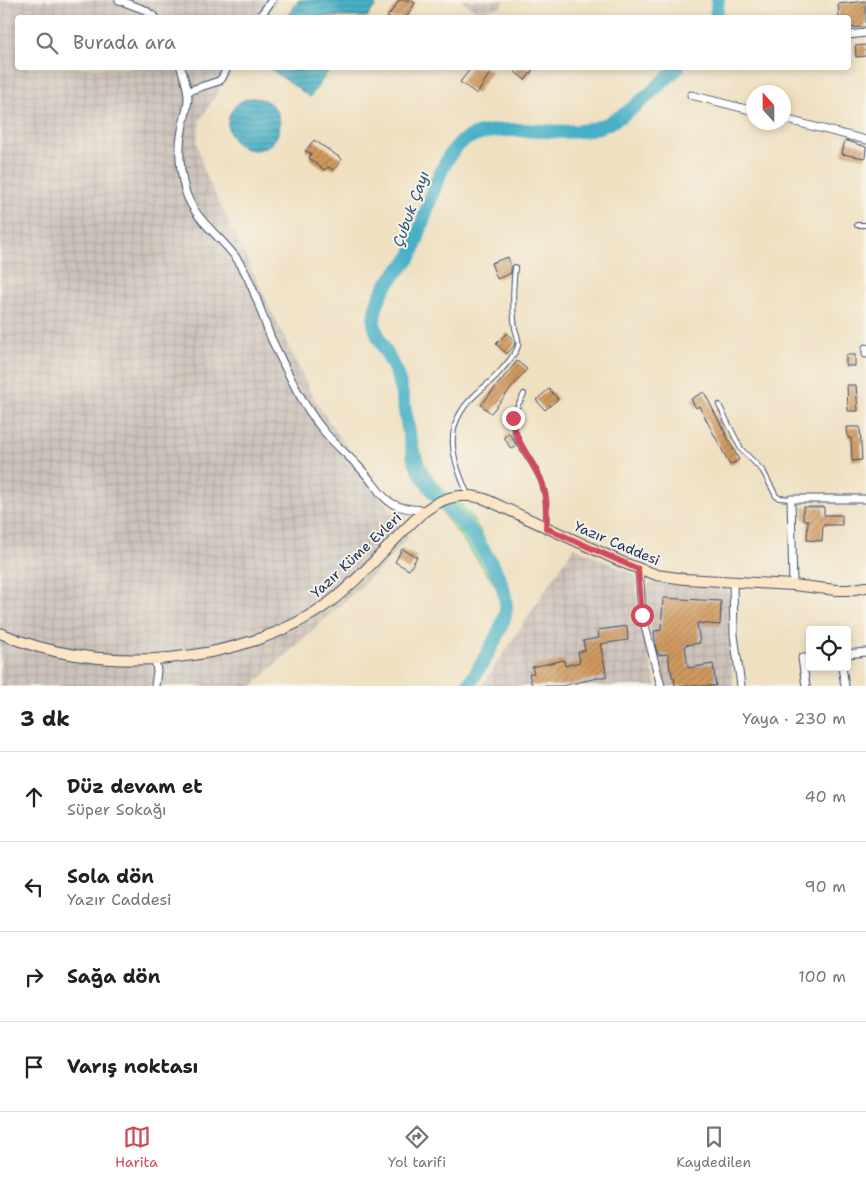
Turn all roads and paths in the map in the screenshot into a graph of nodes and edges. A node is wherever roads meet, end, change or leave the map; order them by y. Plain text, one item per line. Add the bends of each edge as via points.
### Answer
1 (120, 0) edge
2 (272, 0) edge
3 (152, 15) edge
4 (261, 15) edge
5 (866, 33) edge
6 (851, 35) edge
7 (182, 70) edge
8 (226, 70) edge
9 (188, 91) junction
10 (691, 96) dead end
11 (746, 109) edge
12 (791, 121) edge
13 (866, 140) edge
14 (857, 225) dead end
15 (866, 225) edge
16 (516, 267) dead end
17 (866, 348) edge
18 (866, 354) edge
19 (524, 394) dead end
20 (719, 405) dead end
21 (468, 495) junction
22 (866, 499) edge
23 (791, 500) junction
24 (428, 509) junction
25 (546, 528) junction
26 (638, 569) junction
27 (734, 582) junction
28 (793, 585) junction
29 (866, 587) edge
30 (0, 633) edge
31 (866, 652) edge
32 (851, 654) edge
33 (155, 658) junction
34 (806, 671) edge
35 (843, 671) edge
36 (155, 686) edge
37 (661, 686) edge
38 (741, 686) edge
39 (806, 686) edge
40 (845, 686) edge

1 - 3 street
2 - 4 street
5 - 6 street
7 - 9 street
8 - 9 street via 219,81
9 - 24 street via 180,146 186,191 195,210 241,264 271,337 308,408 323,430 361,468 386,500 396,507 410,510
10 - 11 street
12 - 13 street
14 - 15 lane
16 - 21 lane via 514,297 518,347 498,375 468,402 453,430 453,456
17 - 18 street
19 - 25 lane via 513,418 514,430 543,484
20 - 23 lane via 741,449 763,471 776,496
21 - 24 street, Yazır Caddesi via 454,497
21 - 25 street, Yazır Caddesi via 485,499
22 - 23 street
23 - 28 street
24 - 33 street, Yazır Küme Evleri via 338,596 305,618 264,638 237,646 195,655
25 - 26 street, Yazır Caddesi
26 - 27 street, Yazır Caddesi via 669,578
26 - 37 street via 642,615
27 - 28 street, Yazır Caddesi
27 - 38 street via 734,635
28 - 29 street, Yazır Caddesi via 836,590
30 - 33 street, Yazır Küme Evleri via 61,653
31 - 32 street
33 - 36 street
34 - 39 street
35 - 40 street

